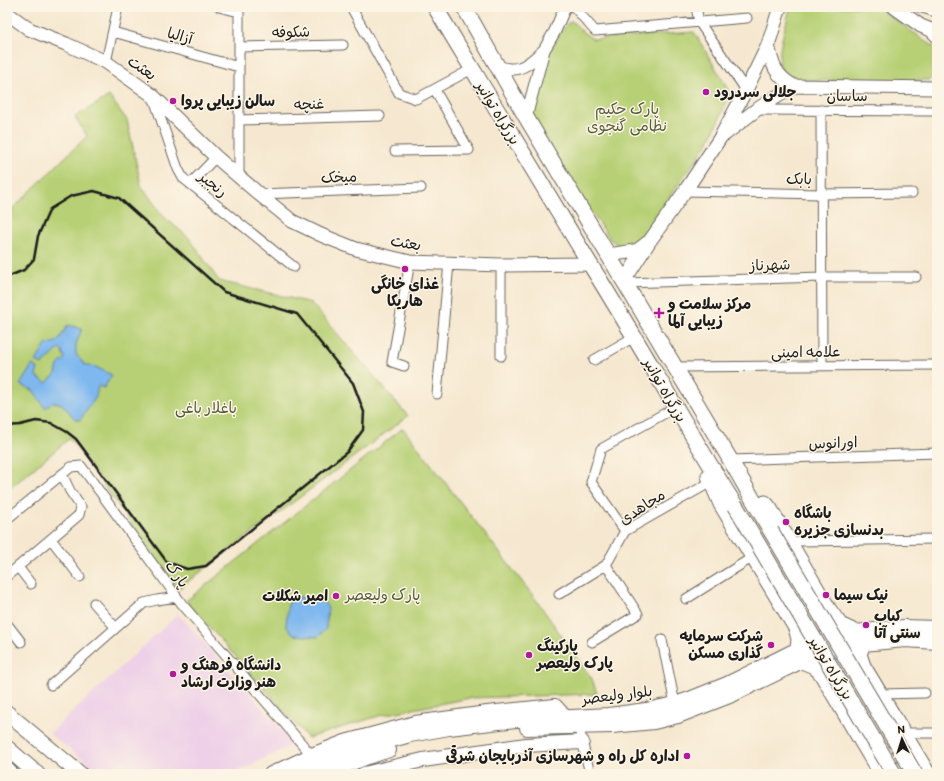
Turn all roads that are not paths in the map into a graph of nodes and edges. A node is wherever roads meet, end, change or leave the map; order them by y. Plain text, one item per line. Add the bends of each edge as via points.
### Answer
1 (118, 7) edge
2 (219, 7) edge
3 (351, 7) edge
4 (435, 7) edge
5 (464, 7) edge
6 (565, 7) edge
7 (574, 7) edge
8 (696, 7) edge
9 (780, 7) edge
10 (894, 7) edge
11 (919, 7) edge
12 (239, 10) edge
13 (937, 11) edge
14 (7, 13) edge
15 (747, 18) dead end
16 (699, 22) junction
17 (112, 32) junction
18 (935, 32) edge
19 (343, 45) dead end
20 (768, 45) junction
21 (240, 47) junction
22 (544, 50) junction
23 (106, 62) junction
24 (497, 66) junction
25 (239, 67) junction
26 (472, 69) junction
27 (794, 86) junction
28 (936, 88) edge
29 (435, 90) junction
30 (746, 90) junction
31 (152, 95) junction
32 (756, 110) junction
33 (821, 110) junction
34 (937, 110) edge
35 (380, 116) dead end
36 (526, 117) junction
37 (239, 120) junction
38 (720, 138) junction
39 (395, 152) dead end
40 (216, 157) junction
41 (239, 177) junction
42 (190, 184) junction
43 (421, 188) dead end
44 (685, 192) junction
45 (912, 193) dead end
46 (259, 194) junction
47 (821, 194) junction
48 (649, 242) junction
49 (608, 254) junction
50 (410, 262) junction
51 (449, 263) junction
52 (590, 264) junction
53 (501, 265) junction
54 (294, 267) dead end
55 (822, 277) junction
56 (916, 277) dead end
57 (625, 282) junction
58 (634, 337) junction
59 (501, 356) dead end
60 (594, 360) dead end
61 (822, 365) junction
62 (937, 365) edge
63 (404, 366) dead end
64 (675, 367) junction
65 (437, 394) dead end
66 (676, 407) junction
67 (702, 452) junction
68 (937, 453) edge
69 (732, 463) junction
70 (62, 474) junction
71 (711, 482) junction
72 (7, 519) edge
73 (625, 531) junction
74 (51, 539) junction
75 (937, 539) edge
76 (799, 541) dead end
77 (753, 556) junction
78 (606, 565) junction
79 (18, 567) junction
80 (7, 576) edge
81 (80, 577) dead end
82 (31, 584) dead end
83 (559, 594) dead end
84 (177, 597) junction
85 (686, 599) dead end
86 (94, 603) dead end
87 (830, 610) junction
88 (7, 624) edge
89 (115, 627) junction
90 (796, 628) junction
91 (937, 628) edge
92 (859, 638) junction
93 (662, 640) dead end
94 (21, 642) dead end
95 (592, 642) dead end
96 (937, 642) edge
97 (800, 655) junction
98 (863, 666) junction
99 (51, 685) dead end
100 (828, 685) junction
101 (925, 693) dead end
102 (880, 694) junction
103 (675, 704) junction
104 (7, 713) edge
105 (579, 728) junction
106 (903, 733) junction
107 (937, 733) edge
108 (582, 742) junction
109 (7, 748) edge
110 (318, 764) edge
111 (7, 770) edge
112 (11, 774) edge
113 (37, 774) edge
114 (80, 774) edge
115 (271, 774) edge
116 (293, 774) edge
117 (364, 774) edge
118 (590, 774) edge
119 (881, 774) edge
120 (894, 774) edge
121 (915, 774) edge
122 (928, 774) edge

1 - 17 street
2 - 12 street
3 - 29 street via 399,93 416,99
4 - 26 highway, بزرگراه توانیر
5 - 24 highway, بزرگراه توانیر
6 - 22 street
7 - 16 street via 595,31
8 - 16 street
9 - 20 main road
10 - 18 main road via 921,26
11 - 13 street
12 - 21 street
14 - 23 main road, بعثت via 28,29
15 - 16 street
16 - 30 street
17 - 23 street
17 - 25 street, آزالیا
19 - 21 street, شکوفه
20 - 27 main road via 777,73
20 - 30 main road
21 - 25 street
22 - 24 street via 528,64 518,68
22 - 36 street
23 - 31 main road, بعثت
24 - 36 highway, بزرگراه توانیر
25 - 37 street
26 - 29 street
26 - 52 highway, بزرگراه توانیر
27 - 28 main road
27 - 32 main road
29 - 39 street via 469,150
30 - 38 main road
31 - 40 main road, بعثت
31 - 42 street, رنجبر via 178,168
32 - 33 street, ساسان
32 - 38 main road
33 - 34 street, ساسان
33 - 47 street
35 - 37 street, غنچه
36 - 49 highway, بزرگراه توانیر
37 - 41 street
38 - 44 main road
40 - 41 main road, بعثت
40 - 42 street
41 - 46 main road, بعثت
42 - 54 street, رنجبر
43 - 46 street, میخک
44 - 47 street, بابک
44 - 48 main road
45 - 47 street, بابک
46 - 50 main road, بعثت via 292,221 321,235 356,249
47 - 55 street
48 - 49 main road via 638,250
48 - 57 main road
49 - 57 highway, بزرگراه توانیر
50 - 51 main road, بعثت
50 - 63 street via 392,362
51 - 53 main road, بعثت
51 - 65 street
52 - 53 main road, بعثت
52 - 58 highway, بزرگراه توانیر
53 - 59 street
55 - 56 street, شهرناز
55 - 57 street, شهرناز
55 - 61 street
57 - 64 highway, بزرگراه توانیر
58 - 60 street
58 - 66 highway, بزرگراه توانیر
61 - 62 street, علامه امینی
61 - 64 street, علامه امینی
64 - 69 highway, بزرگراه توانیر
66 - 67 highway, بزرگراه توانیر
66 - 73 street via 601,449 591,482
67 - 71 highway
67 - 120 highway, بزرگراه توانیر, bridge
68 - 69 street, اورانوس
69 - 87 highway via 770,509
69 - 121 highway, بزرگراه توانیر, bridge
70 - 72 street, پارک
70 - 74 street via 81,507 79,515
70 - 84 street, پارک via 71,467 81,466
71 - 73 street, مجاهدی
71 - 77 highway via 721,504
73 - 78 street, مجاهدی
74 - 79 street
74 - 81 street
75 - 76 street
77 - 85 street
77 - 90 highway
78 - 83 street, مجاهدی
78 - 95 street via 638,614
79 - 80 street
79 - 82 street
84 - 89 street via 144,603
84 - 110 street, پارک
86 - 89 street
87 - 90 highway via 825,620 817,627 807,630
87 - 92 highway via 840,625
88 - 94 street
89 - 99 street
90 - 97 highway via 800,639
91 - 92 main road, بلوار ولیعصر via 904,627
92 - 96 main road, بلوار ولیعصر
92 - 97 main road, بلوار ولیعصر via 823,639
92 - 98 highway via 859,654
93 - 103 street
97 - 100 highway via 821,673
97 - 103 main road, بلوار ولیعصر
97 - 105 main road, بلوار ولیعصر via 732,696 678,716 654,722
98 - 100 highway via 852,664 841,668 833,675
98 - 102 highway
100 - 119 highway
101 - 102 street
102 - 106 highway
103 - 110 main road, بلوار ولیعصر via 608,715 516,720 449,728 410,735
104 - 114 highway
105 - 108 street
105 - 110 main road, بلوار ولیعصر via 517,728 452,736 412,743 368,757
106 - 107 street
106 - 122 highway
108 - 117 main road via 526,745 423,760
108 - 118 street
109 - 113 highway
110 - 115 main road
110 - 116 main road, بلوار ولیعصر
111 - 112 highway

